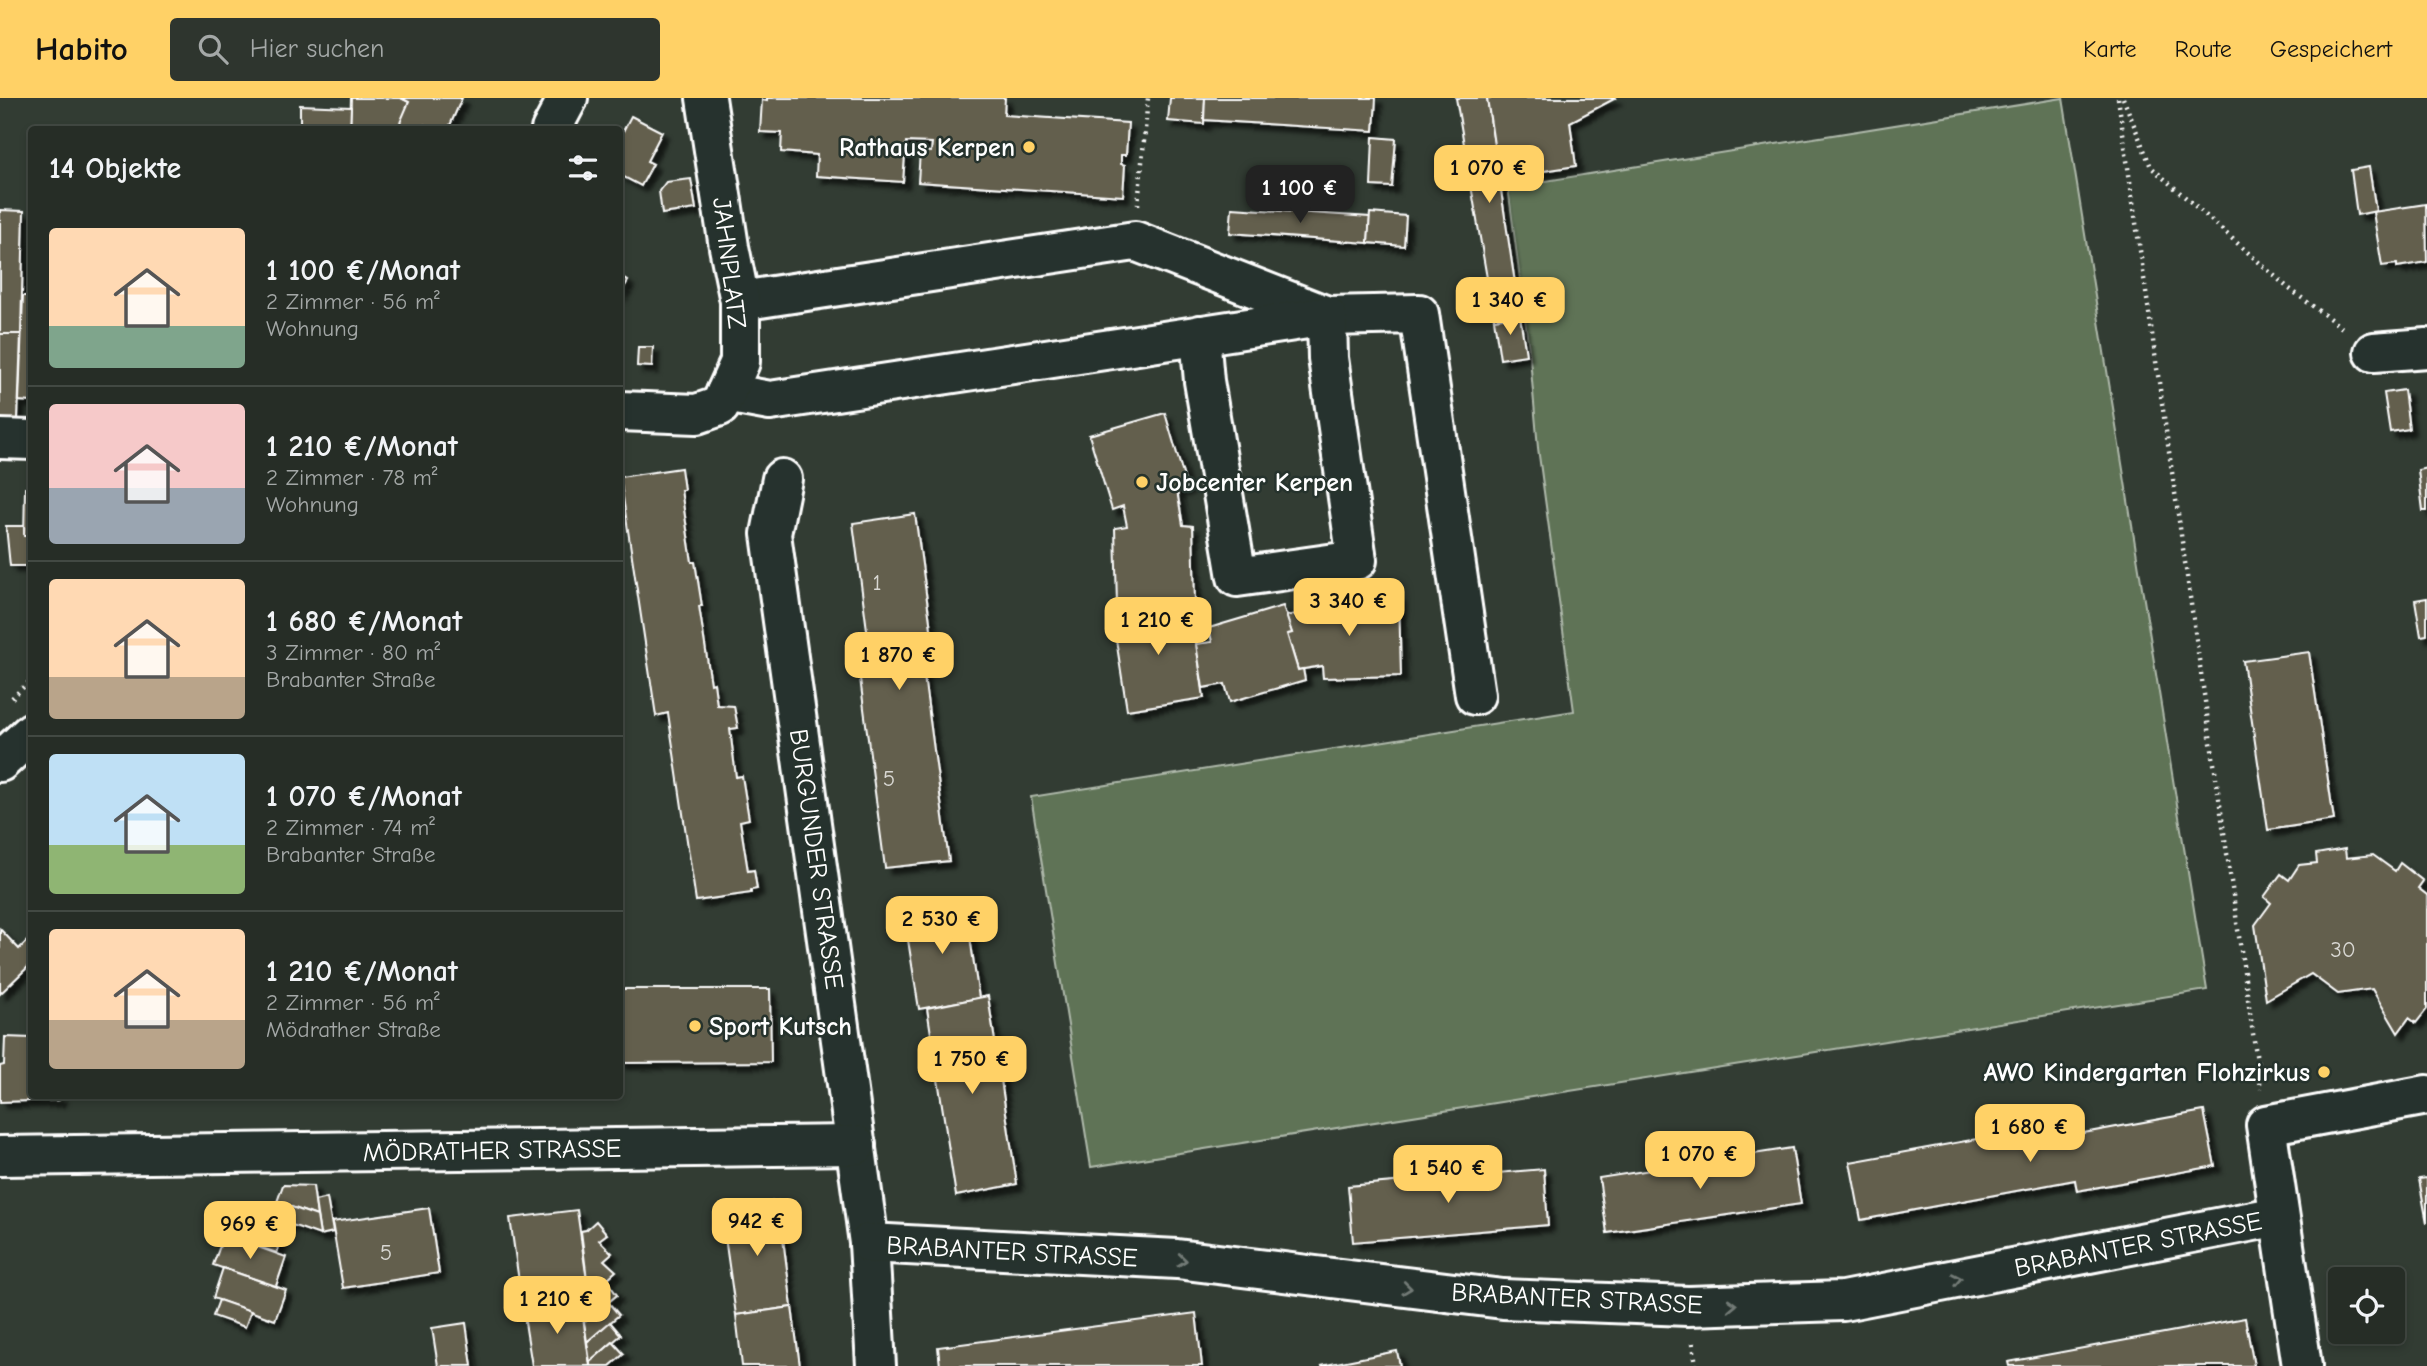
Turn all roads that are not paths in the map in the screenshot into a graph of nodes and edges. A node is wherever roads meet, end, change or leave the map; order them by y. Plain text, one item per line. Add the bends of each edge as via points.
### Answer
1 (568, 98) edge
2 (706, 98) edge
3 (553, 126) edge
4 (740, 301) junction
5 (1327, 316) junction
6 (1200, 335) junction
7 (2427, 348) edge
8 (2374, 352) road end
9 (726, 393) junction
10 (623, 411) edge
11 (0, 439) edge
12 (28, 440) edge
13 (782, 478) dead end
14 (1475, 695) dead end
15 (28, 736) edge
16 (0, 762) edge
17 (2427, 1095) edge
18 (856, 1145) junction
19 (0, 1156) edge
20 (2279, 1216) junction
21 (869, 1243) junction
22 (876, 1366) edge
23 (2302, 1366) edge

1 - 3 street
2 - 4 street, JAHNPLATZ
4 - 5 street via 1135,242
4 - 9 street, JAHNPLATZ via 740,362
5 - 6 street
5 - 6 street via 1328,358 1357,560 1237,577 1203,381
5 - 14 street via 1419,314
6 - 9 street via 770,401
7 - 8 street
9 - 10 street, JAHNPLATZ via 720,406 697,414
11 - 12 street
13 - 18 street, BURGUNDER STRASSE via 771,534
15 - 16 street
17 - 20 street via 2266,1125
18 - 19 street, MÖDRATHER STRASSE
18 - 21 street, BURGUNDER STRASSE
21 -> 20 street, BRABANTER STRASSE via 1177,1259 1503,1300 1688,1306 1843,1301
20 - 23 street
21 - 22 street, BURGUNDER STRASSE

